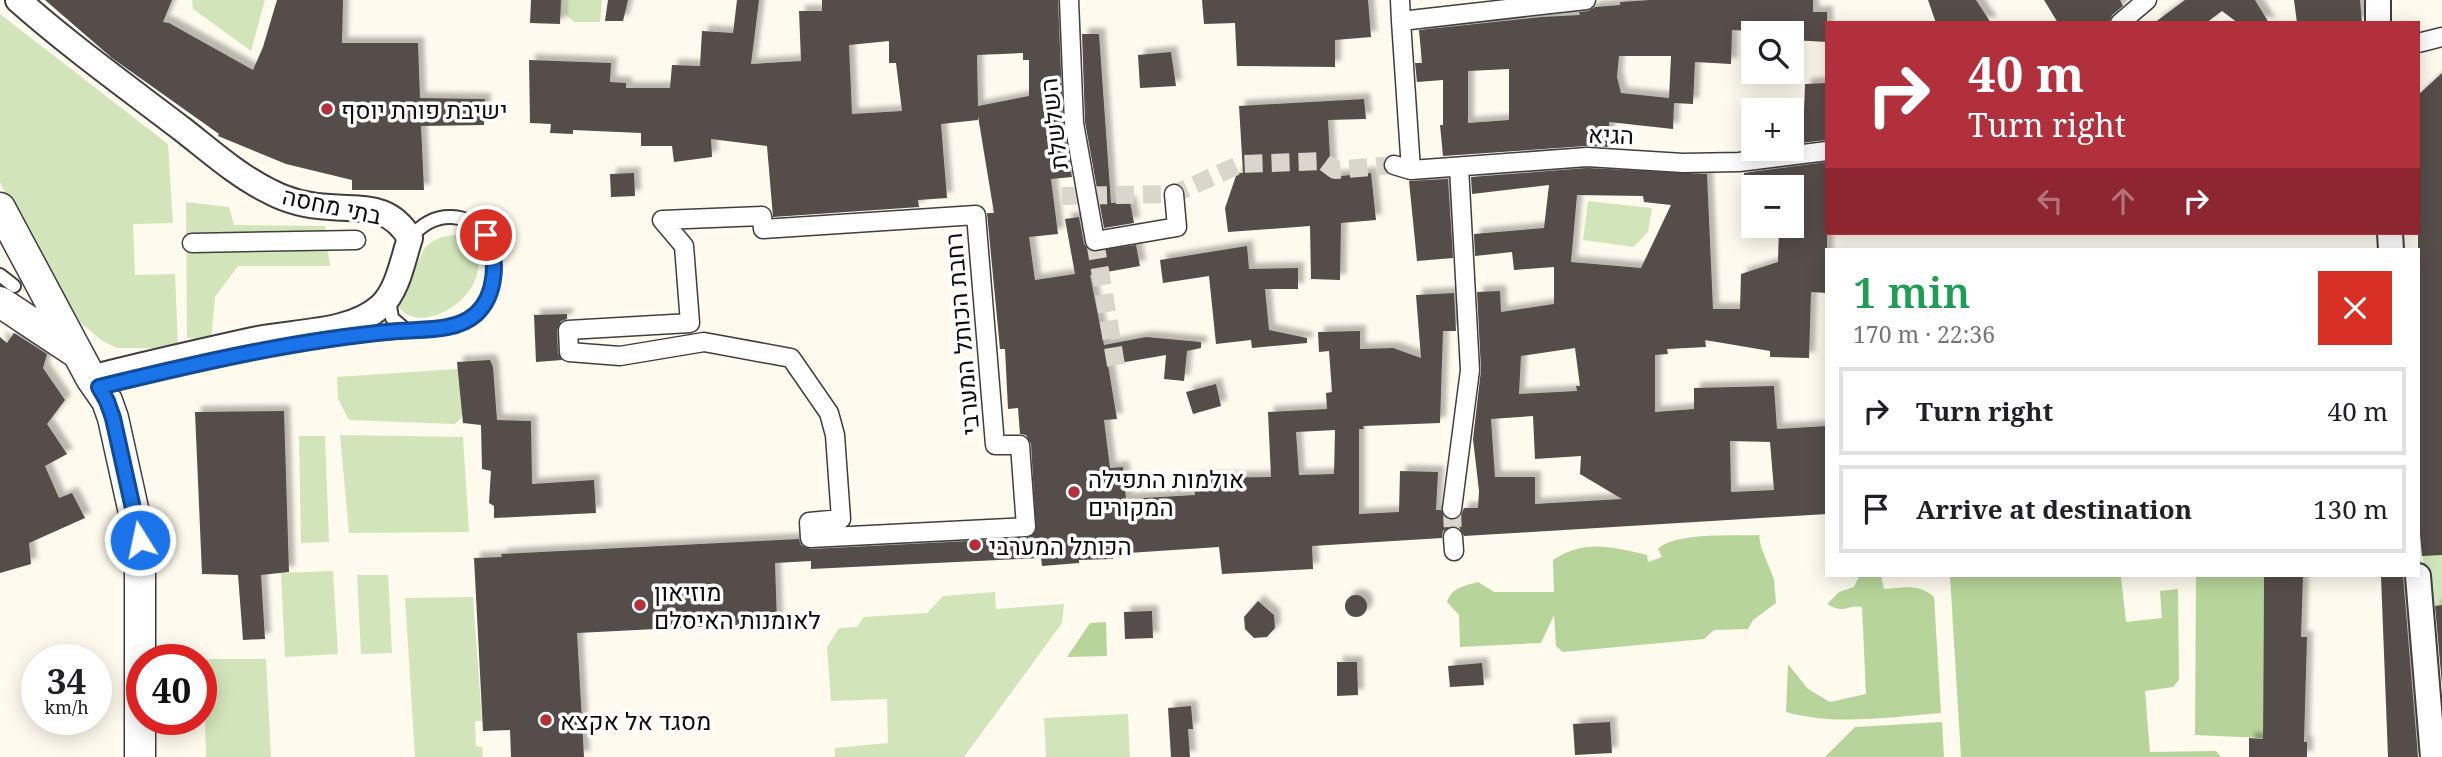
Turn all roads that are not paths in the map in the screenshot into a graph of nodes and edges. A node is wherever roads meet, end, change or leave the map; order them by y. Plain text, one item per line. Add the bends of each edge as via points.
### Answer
1 (18, 0) edge
2 (1069, 0) edge
3 (1400, 0) edge
4 (1586, 0) edge
5 (2147, 0) edge
6 (2378, 0) edge
7 (1401, 21) junction
8 (2122, 21) edge
9 (2378, 21) edge
10 (2442, 37) edge
11 (2420, 42) edge
12 (1825, 151) edge
13 (1459, 167) junction
14 (1174, 194) dead end
15 (0, 208) edge
16 (763, 229) joint
17 (410, 238) junction
18 (356, 240) dead end
19 (192, 243) dead end
20 (0, 275) edge
21 (7, 294) edge
22 (389, 297) junction
23 (407, 331) junction
24 (90, 373) junction
25 (1452, 509) tunnel mouth
26 (2418, 577) edge
27 (122, 757) edge
28 (141, 757) edge
29 (2433, 757) edge

1 - 17 street, בתי מחסה via 72,46 268,191 300,203 374,209 403,226
2 - 14 street, השלשלת via 1074,123 1095,241 1177,227
3 - 7 street
4 - 7 street
5 - 8 street
6 - 9 street
7 - 13 street, הגיא via 1403,168
10 - 11 street
12 - 13 street, הגיא via 1740,162 1587,157
13 - 25 street via 1470,370
15 - 24 street
16 - 16 street, רחבת הכותל המערבי via 762,216 662,220 684,246 690,323 568,330 569,352 620,356 704,342 791,358 829,413 835,435 841,519 809,522 810,538 1026,527 1020,444 995,445 976,215
17 - 22 street, בתי מחסה
17 - 23 lane via 430,221 465,218 486,235 495,262 486,300 476,314 460,324
18 - 19 street
20 - 21 lane
21 - 24 street
22 - 23 lane via 392,318
22 - 24 street via 368,315 340,326
23 - 24 lane
24 - 27 street via 93,422 121,529
24 - 28 street via 113,418 140,540
26 - 29 street

